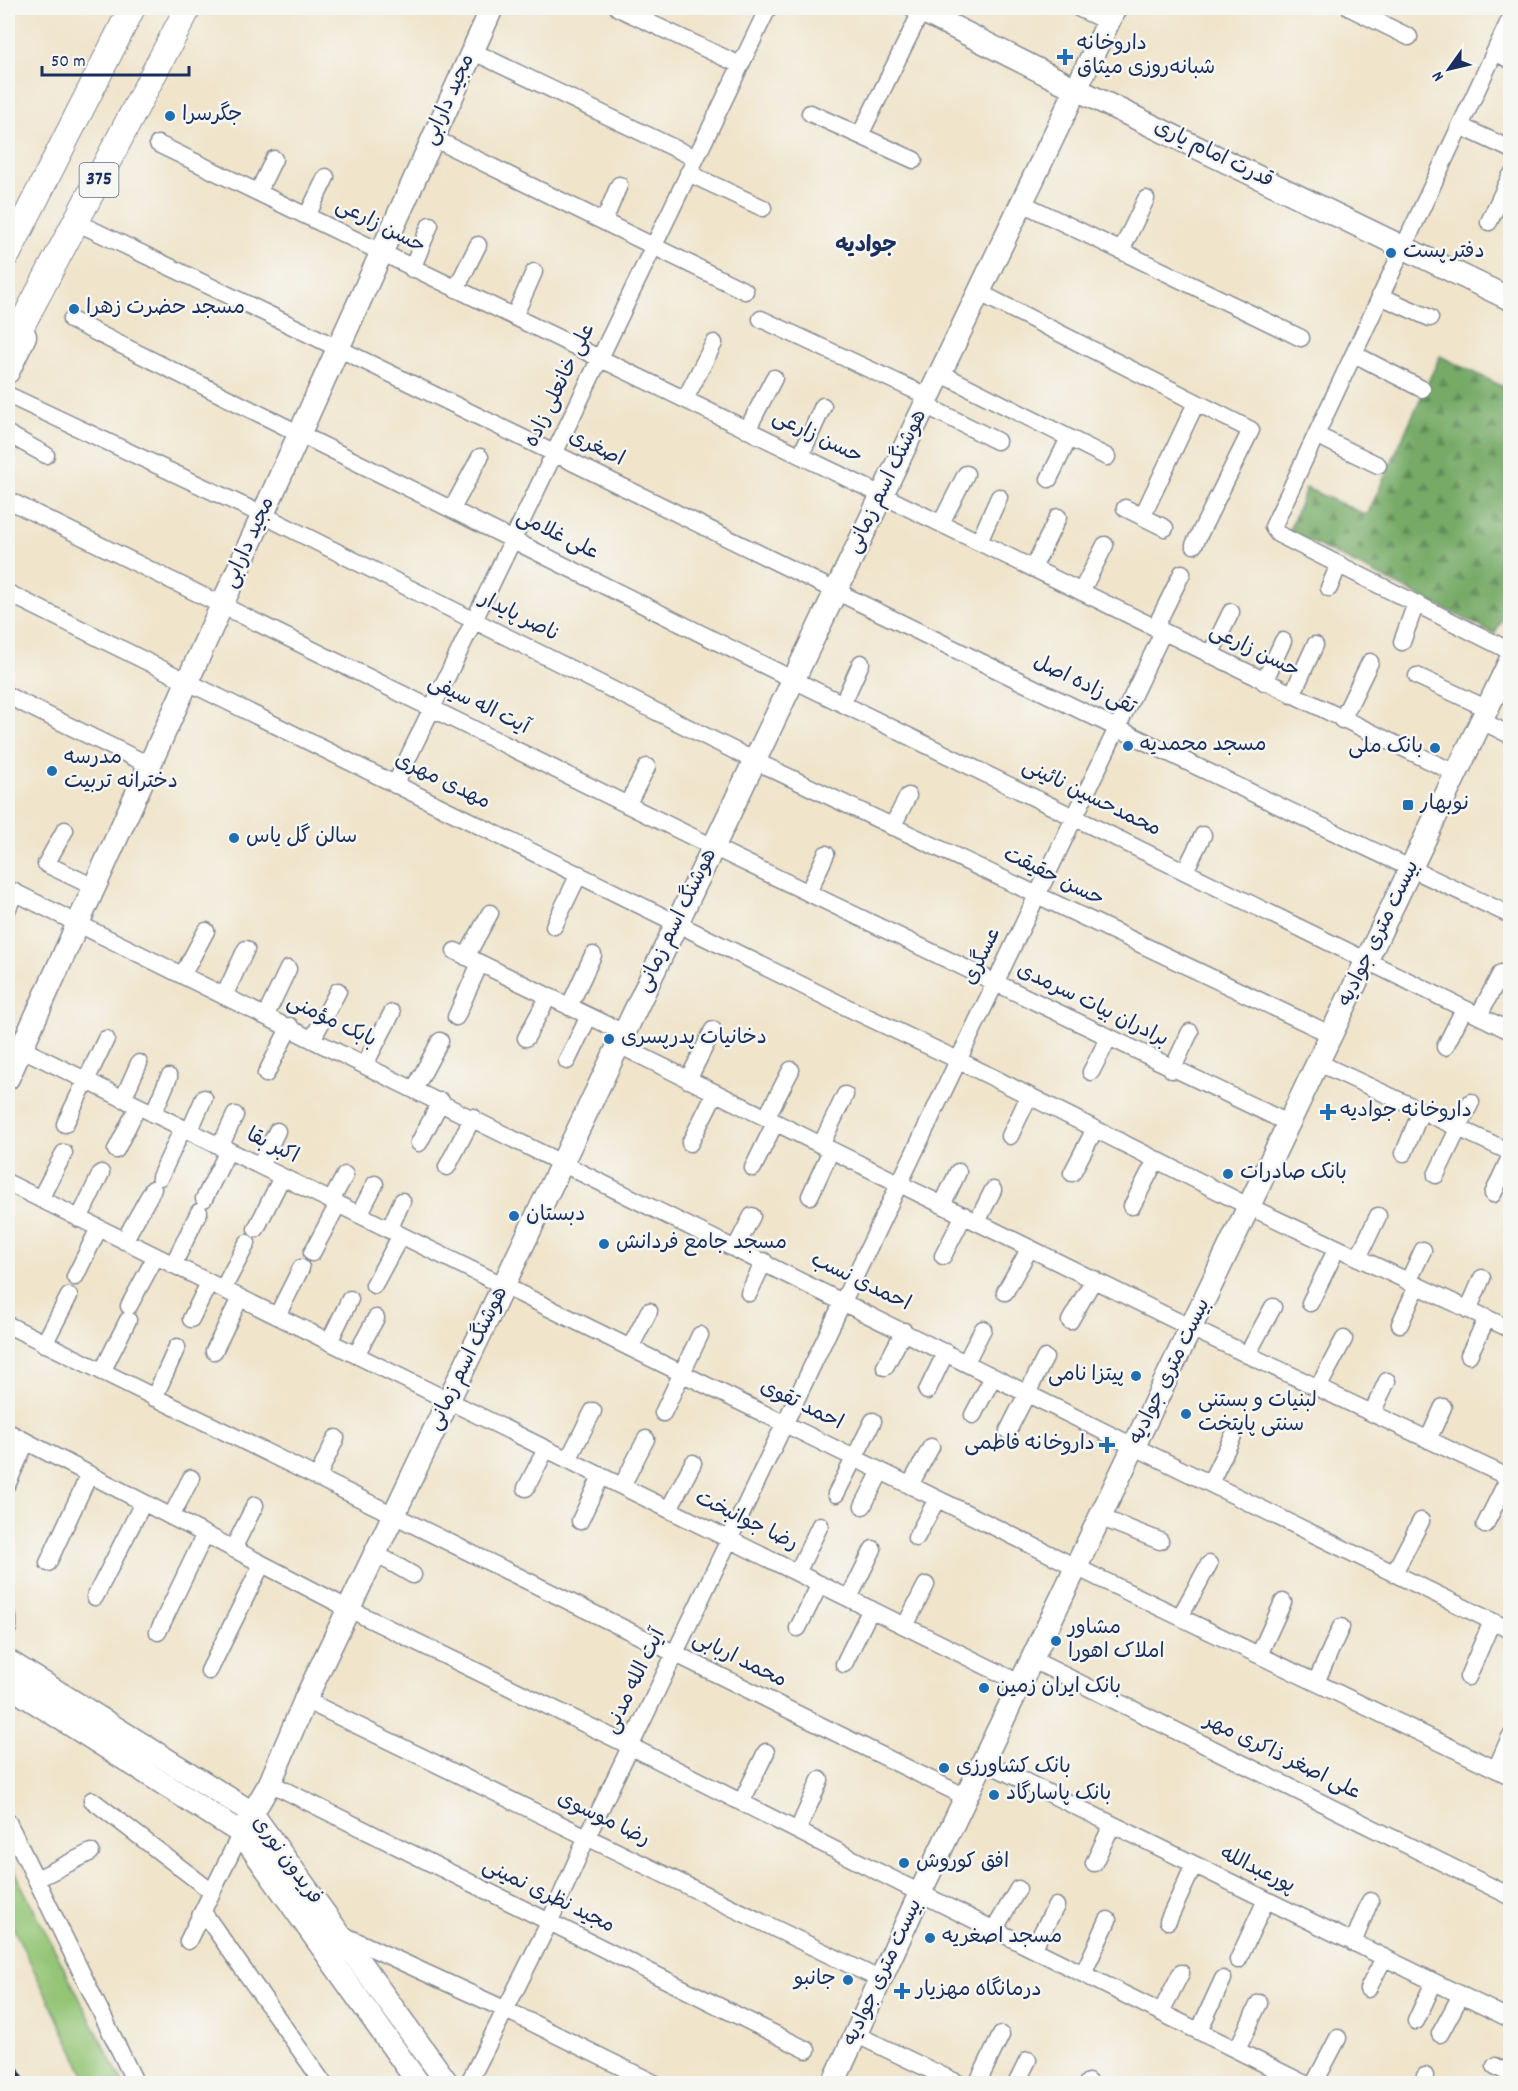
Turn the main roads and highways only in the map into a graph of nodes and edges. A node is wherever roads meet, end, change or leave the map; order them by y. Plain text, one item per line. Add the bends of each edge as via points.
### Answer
1 (132, 8) edge
2 (188, 8) edge
3 (47, 172) junction
4 (8, 233) edge
5 (8, 253) edge
6 (8, 351) edge

1 - 3 main road, 375
2 - 6 main road, 375
3 - 4 main road
3 - 5 main road, 375

